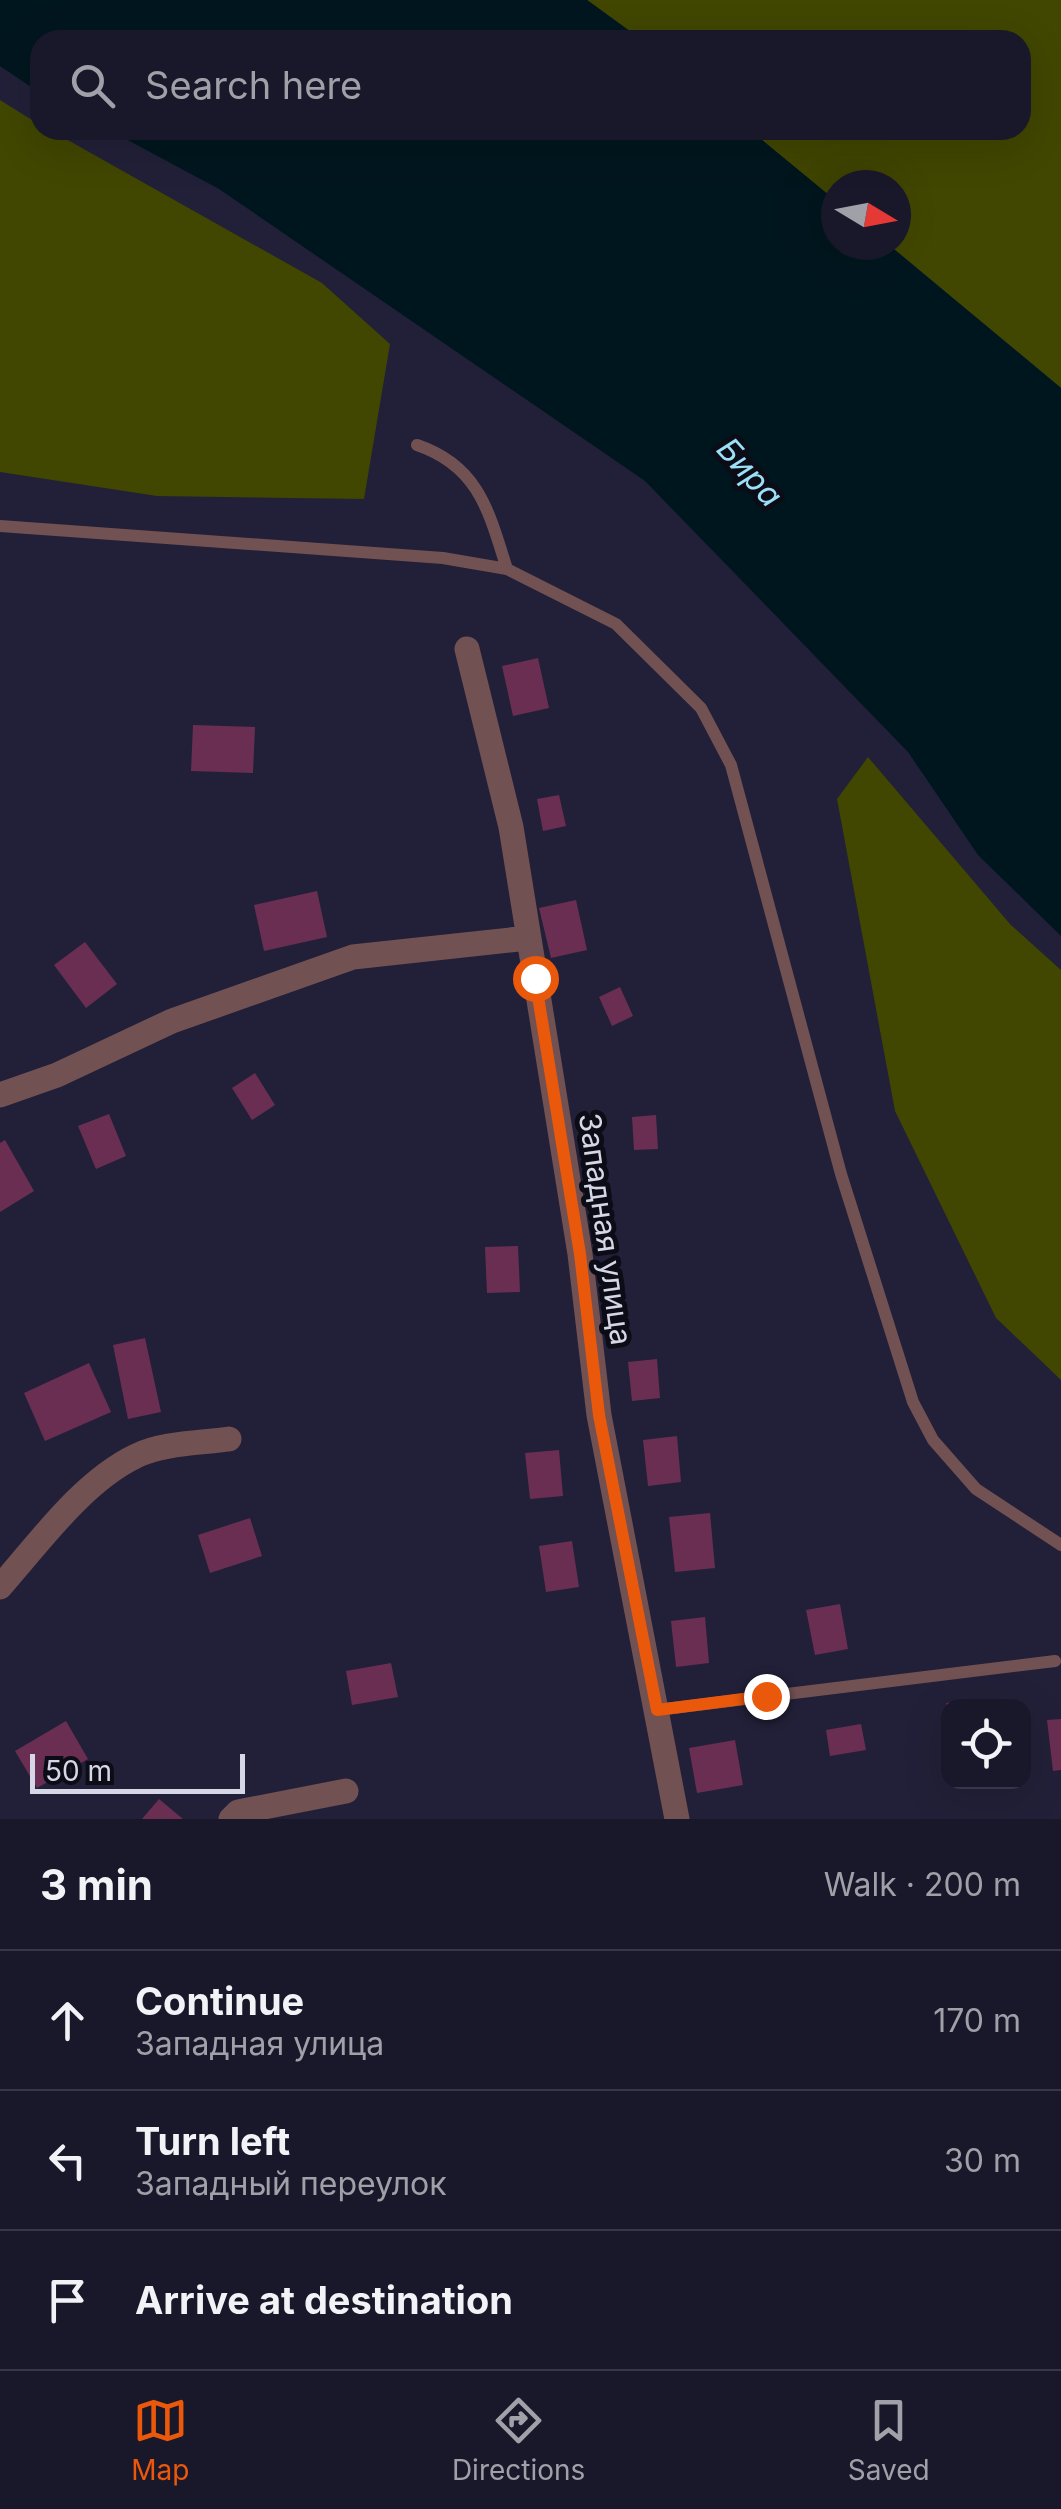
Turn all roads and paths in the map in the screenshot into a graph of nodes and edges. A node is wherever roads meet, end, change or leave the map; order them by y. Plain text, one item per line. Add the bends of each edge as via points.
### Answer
1 (418, 445) dead end
2 (0, 526) edge
3 (507, 568) junction
4 (467, 649) dead end
5 (528, 938) junction
6 (0, 1095) edge
7 (229, 1438) dead end
8 (1061, 1545) edge
9 (0, 1587) edge
10 (1055, 1661) dead end
11 (657, 1710) junction
12 (346, 1791) dead end
13 (231, 1819) edge
14 (676, 1819) edge

1 - 3 lane via 445,454 475,485
2 - 3 lane
3 - 8 lane via 616,624 701,708 731,764 842,1174 912,1402 933,1440 976,1489
4 - 5 street, Западная улица via 511,827
5 - 6 street via 353,957 172,1021
5 - 11 street, Западная улица via 599,1415
7 - 9 street via 138,1454 54,1526
10 - 11 lane
11 - 14 street, Западная улица
12 - 13 street via 238,1812

